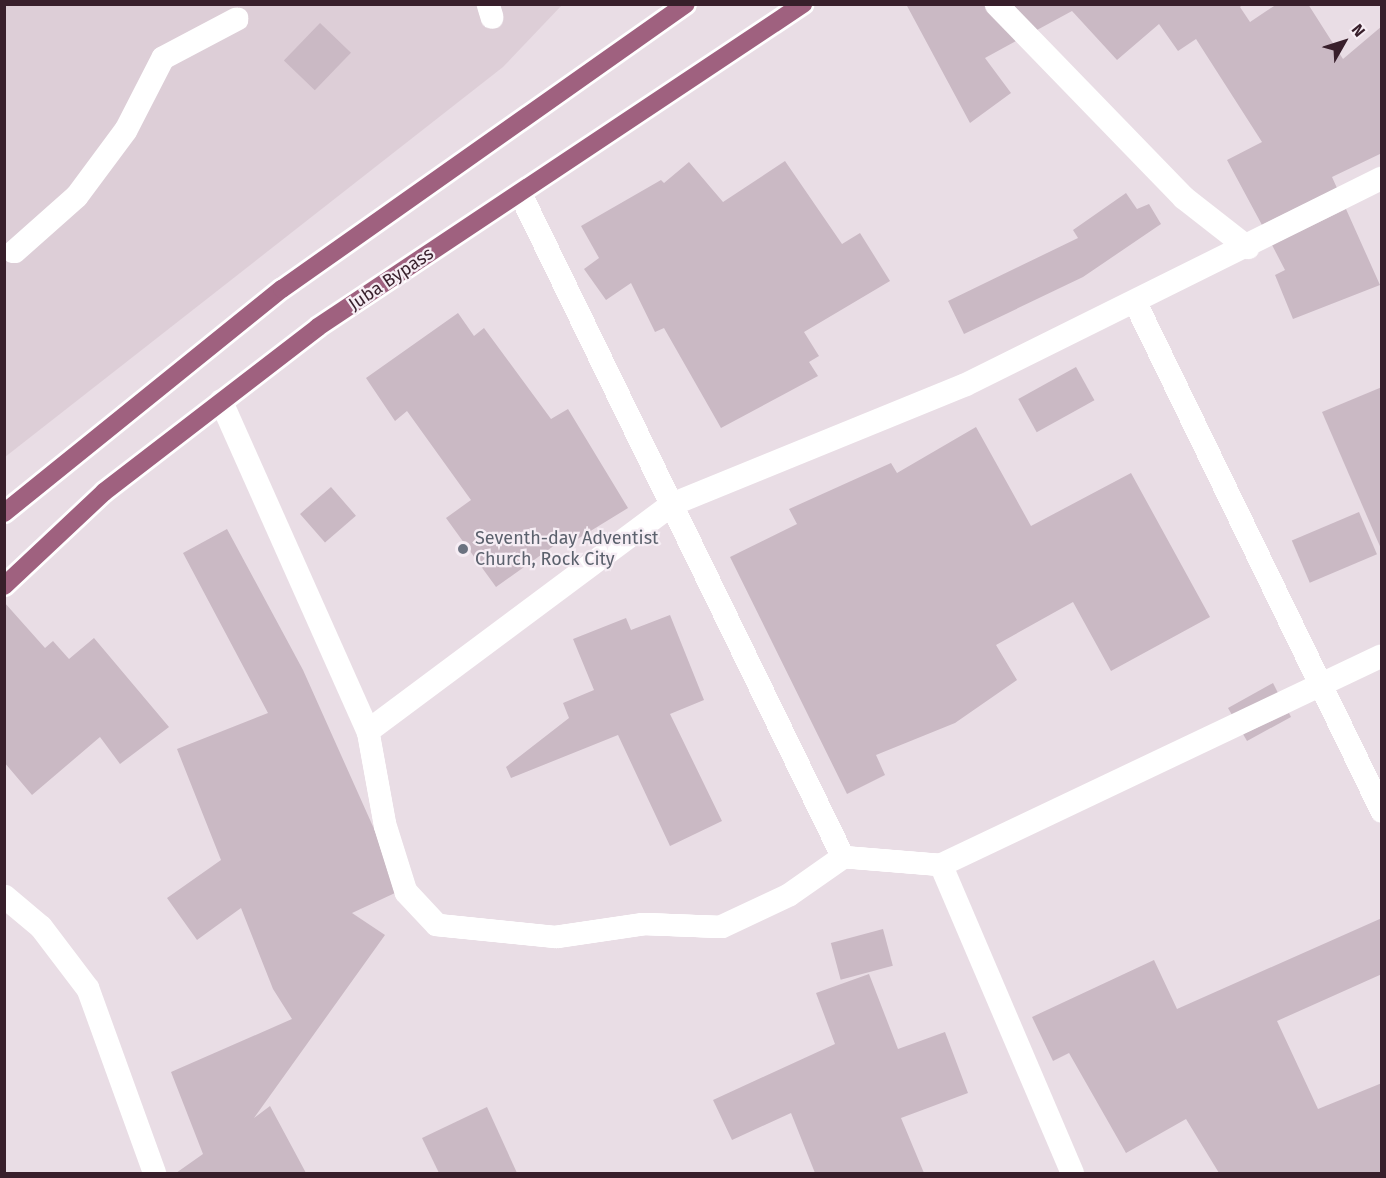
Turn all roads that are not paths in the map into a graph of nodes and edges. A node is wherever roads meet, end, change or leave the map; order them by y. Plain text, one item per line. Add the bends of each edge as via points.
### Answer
1 (686, 4) edge
2 (803, 4) edge
3 (996, 4) edge
4 (237, 19) dead end
5 (1382, 178) edge
6 (520, 194) junction
7 (1248, 248) junction
8 (14, 252) dead end
9 (1136, 304) junction
10 (221, 401) junction
11 (672, 504) junction
12 (4, 513) edge
13 (4, 586) edge
14 (1382, 656) edge
15 (1323, 684) junction
16 (368, 731) junction
17 (1382, 811) edge
18 (843, 857) junction
19 (941, 865) junction
20 (4, 896) edge
21 (155, 1173) edge
22 (1074, 1173) edge

1 - 12 main road via 282,289
2 - 6 main road, Juba Bypass
3 - 7 street via 1184,198
4 - 8 street via 163,58 126,130 77,196
5 - 7 street
6 - 10 main road, Juba Bypass via 318,327
6 - 11 street
7 - 9 street
9 - 11 street via 966,385
9 - 15 street
10 - 13 main road, Juba Bypass via 105,492
10 - 16 street
11 - 16 street
11 - 18 street
14 - 15 street
15 - 17 street
15 - 19 street
16 - 18 street via 384,825 406,892 437,925 556,937 644,924 721,927 789,895
18 - 19 street
19 - 22 street
20 - 21 street via 41,927 88,989

